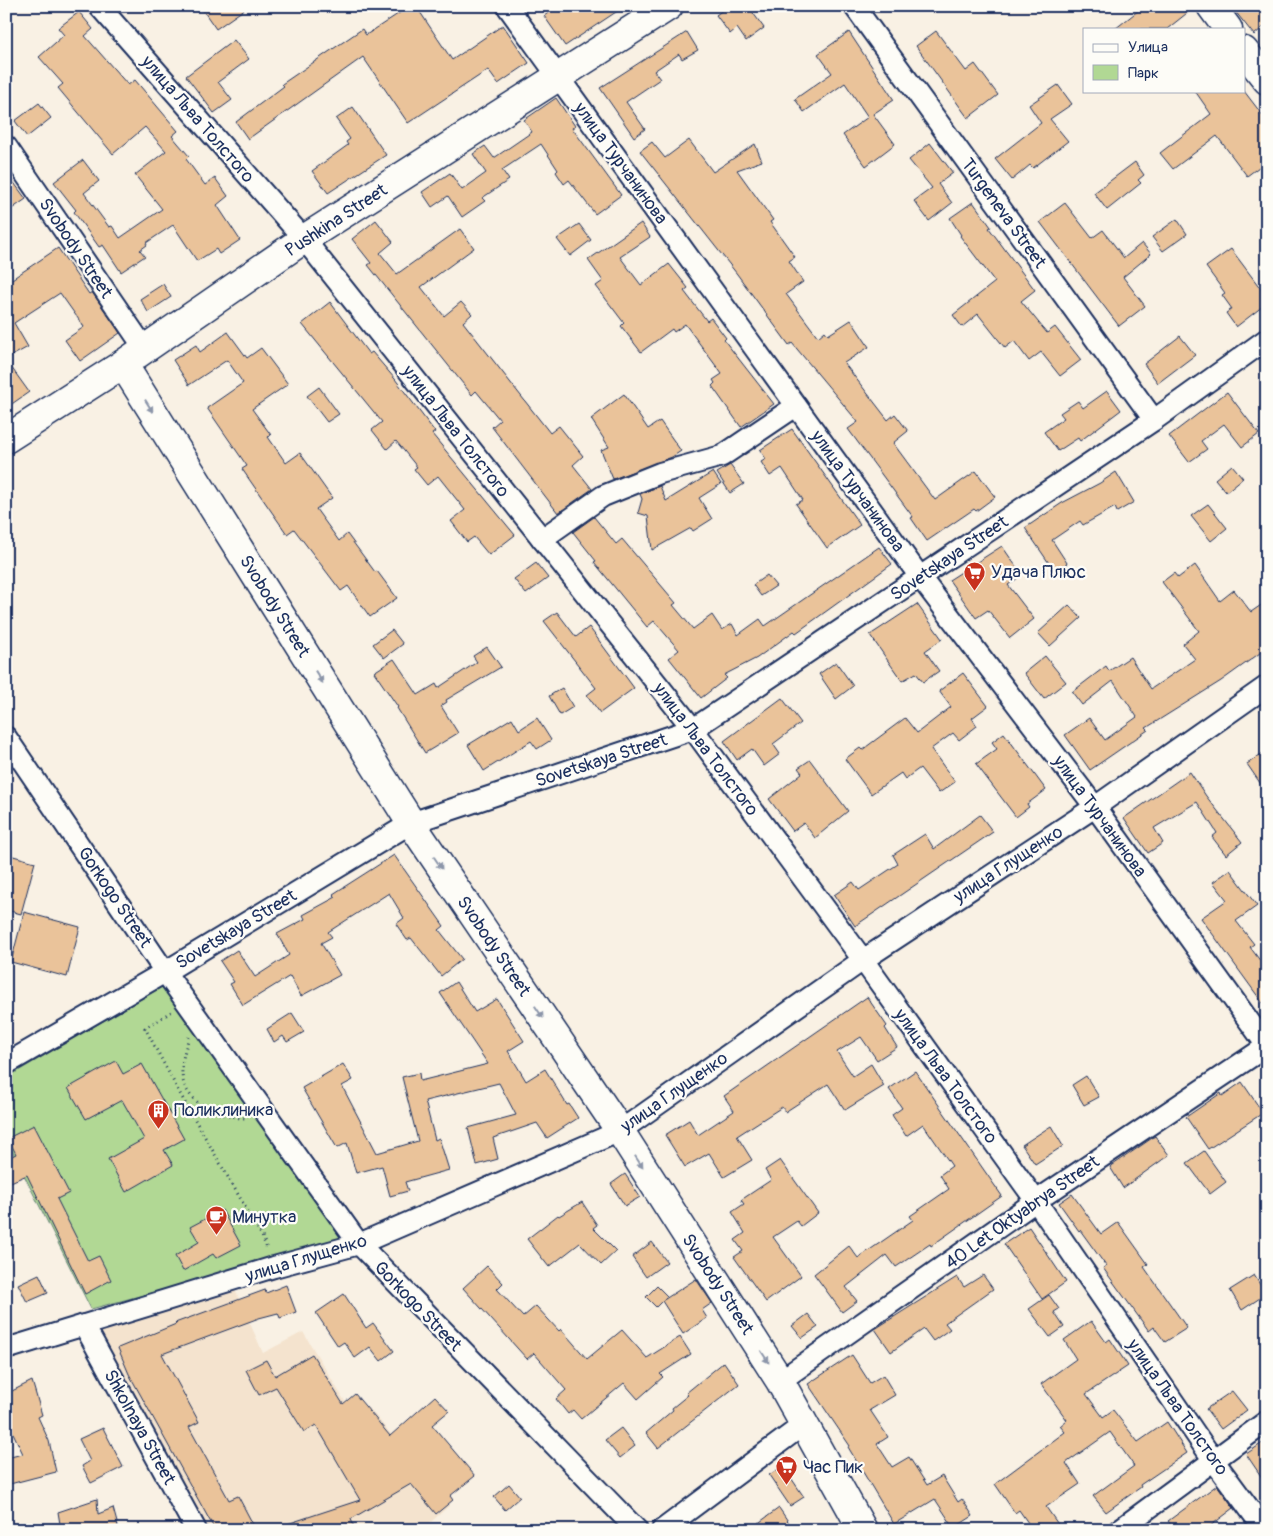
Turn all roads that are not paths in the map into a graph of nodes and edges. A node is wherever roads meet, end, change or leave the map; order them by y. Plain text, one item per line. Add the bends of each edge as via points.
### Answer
1 (99, 6) edge
2 (507, 6) edge
3 (669, 6) edge
4 (854, 6) edge
5 (1211, 6) edge
6 (1227, 28) edge
7 (1246, 53) edge
8 (560, 77) junction
9 (1267, 80) edge
10 (6, 146) edge
11 (304, 239) junction
12 (1267, 339) edge
13 (145, 349) junction
14 (123, 364) junction
15 (796, 406) junction
16 (1154, 420) junction
17 (6, 439) edge
18 (542, 539) junction
19 (920, 577) junction
20 (1267, 686) edge
21 (693, 729) junction
22 (6, 737) edge
23 (1095, 807) junction
24 (411, 823) junction
25 (863, 960) junction
26 (165, 972) junction
27 (1267, 1046) edge
28 (6, 1064) edge
29 (620, 1131) junction
30 (1036, 1201) junction
31 (359, 1244) junction
32 (84, 1325) junction
33 (6, 1348) edge
34 (780, 1381) junction
35 (1267, 1421) edge
36 (803, 1425) junction
37 (1214, 1461) junction
38 (196, 1530) edge
39 (637, 1530) edge
40 (662, 1530) edge
41 (863, 1530) edge
42 (1119, 1530) edge
43 (1265, 1530) edge

1 - 11 street, улица Льва Толстого
2 - 8 street, улица Турчанинова
3 - 8 street, Pushkina Street
4 - 16 street, Turgeneva Street
5 - 6 street
7 - 9 street
8 - 11 street, Pushkina Street
8 - 15 street, улица Турчанинова
10 - 13 street, Svobody Street
11 - 13 street, Pushkina Street
11 - 18 street, улица Льва Толстого
12 - 16 street, Sovetskaya Street
13 - 14 street, Pushkina Street
14 - 17 street, Pushkina Street
14 -> 24 street, Svobody Street
15 - 18 street via 722,456 660,473 603,496
15 - 19 street, улица Турчанинова
16 - 19 street, Sovetskaya Street
18 - 21 street, улица Льва Толстого
19 - 21 street, Sovetskaya Street
19 - 23 street, улица Турчанинова
20 - 23 street, улица Глущенко
21 - 24 street, Sovetskaya Street
21 - 25 street, улица Льва Толстого
22 - 26 street, Gorkogo Street
23 - 25 street, улица Глущенко
23 - 27 street, улица Турчанинова
24 - 26 street, Sovetskaya Street
24 -> 29 street, Svobody Street
25 - 29 street, улица Глущенко
25 - 30 street, улица Льва Толстого
26 - 28 street, Sovetskaya Street
26 - 31 street, Gorkogo Street
27 - 30 street, 40 Let Oktyabrya Street
29 - 31 street, улица Глущенко
29 -> 34 street, Svobody Street
30 - 34 street, 40 Let Oktyabrya Street
30 - 37 street, улица Льва Толстого
31 - 32 street, улица Глущенко
31 - 39 street, Gorkogo Street
32 - 33 street, улица Глущенко
32 - 38 street, Shkolnaya Street
34 - 36 street, Svobody Street
35 - 37 street
36 - 40 street
36 - 41 street, Svobody Street
37 - 42 street
37 - 43 street, улица Льва Толстого

